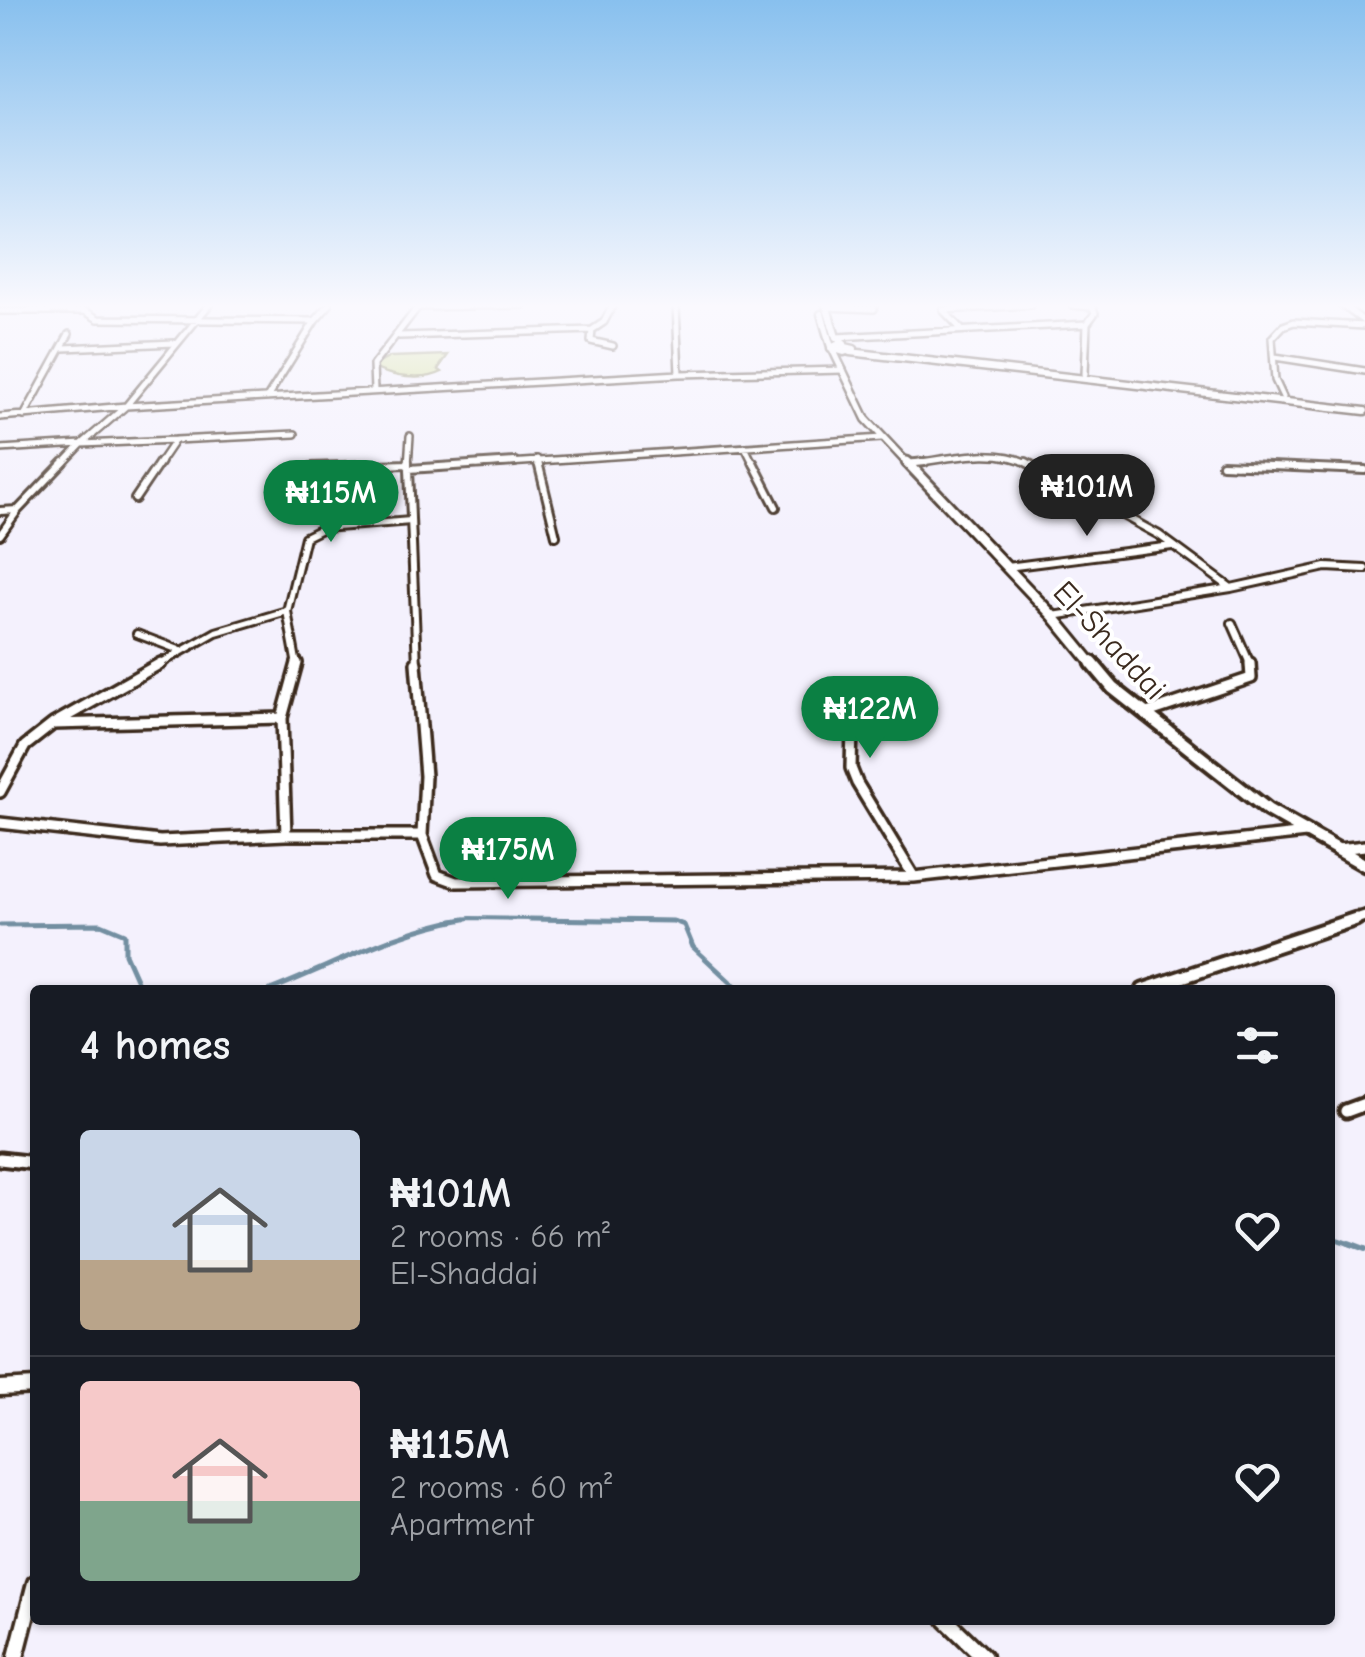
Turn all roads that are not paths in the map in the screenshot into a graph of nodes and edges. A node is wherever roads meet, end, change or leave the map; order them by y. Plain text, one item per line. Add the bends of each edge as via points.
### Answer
1 (44, 382) edge
2 (144, 382) edge
3 (276, 382) edge
4 (373, 382) edge
5 (538, 382) edge
6 (849, 382) edge
7 (1145, 382) edge
8 (1153, 382) edge
9 (1276, 382) edge
10 (1198, 388) junction
11 (374, 392) junction
12 (1282, 397) junction
13 (267, 398) junction
14 (126, 406) junction
15 (1365, 409) edge
16 (24, 416) junction
17 (0, 417) edge
18 (295, 434) dead end
19 (410, 436) dead end
20 (882, 438) junction
21 (176, 440) junction
22 (82, 444) junction
23 (745, 447) junction
24 (0, 449) edge
25 (537, 459) junction
26 (908, 464) junction
27 (1222, 464) dead end
28 (408, 466) junction
29 (311, 467) dead end
30 (1365, 470) edge
31 (135, 498) dead end
32 (776, 506) dead end
33 (18, 510) junction
34 (0, 511) edge
35 (412, 521) junction
36 (0, 535) edge
37 (556, 536) dead end
38 (1172, 546) junction
39 (1008, 568) junction
40 (1365, 569) edge
41 (1231, 588) junction
42 (287, 611) junction
43 (1054, 616) junction
44 (1232, 624) dead end
45 (137, 634) dead end
46 (178, 650) junction
47 (1144, 714) junction
48 (282, 718) junction
49 (53, 724) junction
50 (852, 727) dead end
51 (0, 792) edge
52 (0, 823) edge
53 (1306, 833) junction
54 (422, 834) junction
55 (286, 835) junction
56 (1365, 846) edge
57 (1335, 849) junction
58 (1365, 866) edge
59 (914, 878) junction
60 (1365, 916) edge
61 (1158, 985) edge
62 (1365, 1104) edge
63 (1346, 1111) dead end
64 (0, 1159) edge
65 (30, 1162) edge
66 (30, 1386) edge
67 (0, 1388) edge
68 (30, 1602) edge
69 (951, 1625) edge
70 (16, 1657) edge
71 (984, 1657) edge

1 - 16 street
2 - 14 street
3 - 13 street
4 - 11 street
5 - 11 street
6 - 20 street, El-Shaddai
7 - 10 street
8 - 10 street
9 - 12 street
10 - 12 street
10 - 15 street
11 - 13 street
12 - 15 street
13 - 14 street
14 - 16 street
14 - 22 street
16 - 17 street
18 - 21 street
19 - 28 street
20 - 23 street
20 - 26 street, El-Shaddai
21 - 22 street
21 - 31 street
22 - 24 street
22 - 33 street
23 - 25 street
23 - 32 street
25 - 28 street
25 - 37 street
26 - 38 street via 1019,458
26 - 39 street, El-Shaddai
27 - 30 street
28 - 29 street
28 - 35 street
33 - 34 street
33 - 36 street
35 - 42 street via 308,533
35 - 54 street
38 - 39 street
38 - 41 street
39 - 43 street, El-Shaddai
40 - 41 street via 1326,566
41 - 43 street
42 - 46 street via 231,625
42 - 48 street via 297,664
43 - 47 street, El-Shaddai via 1094,668
44 - 47 street via 1251,678
45 - 46 street
46 - 49 street
47 - 53 street, El-Shaddai
48 - 49 street
48 - 55 street
49 - 51 street via 25,746
50 - 59 street via 857,783
52 - 55 street via 148,840
53 - 57 street, El-Shaddai
53 - 59 street
54 - 55 street
54 - 59 street via 438,875 456,882
56 - 57 street
57 - 58 street, El-Shaddai
60 - 61 street
62 - 63 street
64 - 65 street
66 - 67 street
68 - 70 street
69 - 71 street

